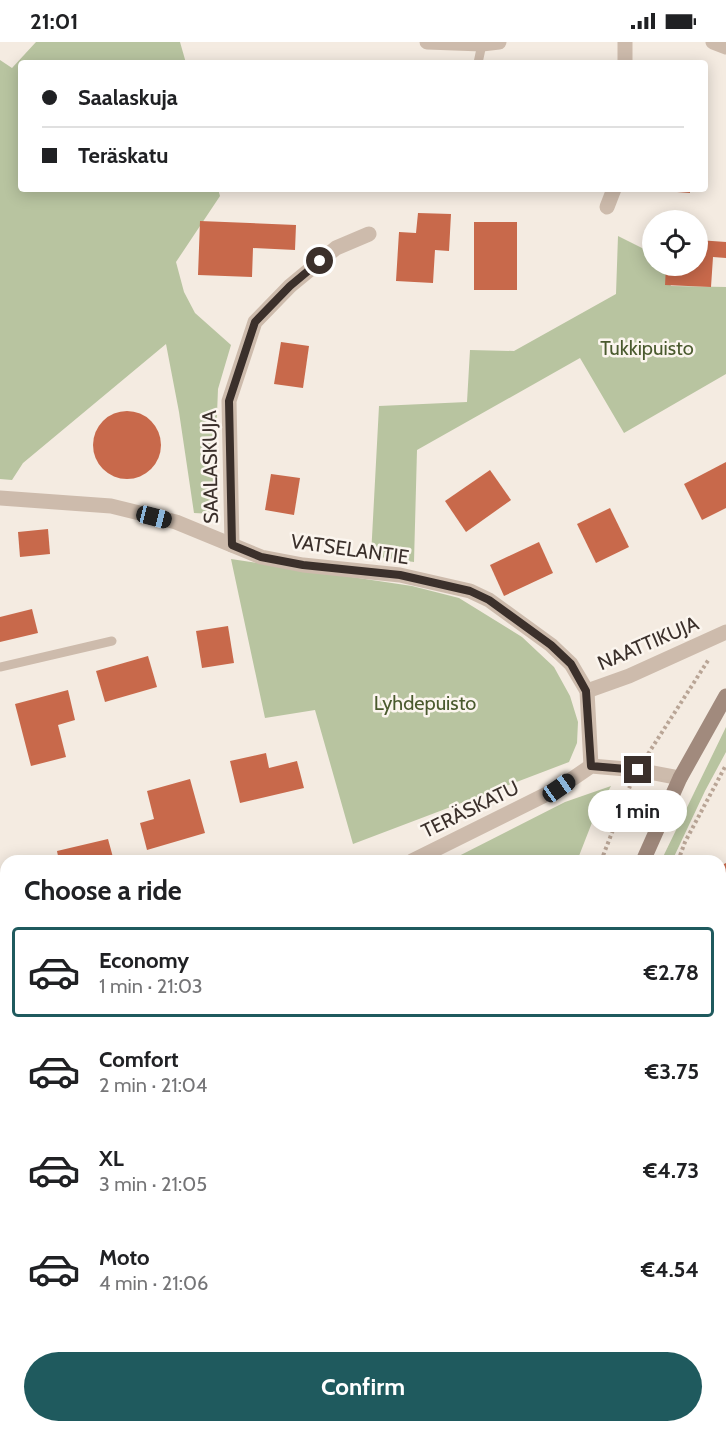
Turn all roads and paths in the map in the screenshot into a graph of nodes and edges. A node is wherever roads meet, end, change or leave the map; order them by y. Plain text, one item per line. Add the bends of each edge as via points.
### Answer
1 (427, 42) edge
2 (499, 42) edge
3 (625, 42) edge
4 (713, 42) edge
5 (482, 44) junction
6 (726, 47) edge
7 (479, 60) edge
8 (625, 60) edge
9 (613, 192) edge
10 (607, 207) dead end
11 (369, 234) dead end
12 (0, 498) edge
13 (232, 545) junction
14 (726, 632) edge
15 (112, 641) dead end
16 (713, 652) dead end
17 (0, 667) edge
18 (586, 691) junction
19 (726, 696) edge
20 (726, 765) edge
21 (591, 766) junction
22 (638, 770) junction
23 (680, 778) junction
24 (424, 855) edge
25 (603, 855) edge
26 (647, 855) edge
27 (680, 855) edge

1 - 5 street
2 - 5 street
3 - 8 street
4 - 6 street
5 - 7 lane
9 - 10 street
11 - 13 street, SAALASKUJA via 336,248 255,322 229,401
12 - 13 street, VATSELANTIE via 111,506 176,522
13 - 18 street, VATSELANTIE via 261,557 400,575 470,591 489,600 551,645 571,664
14 - 18 street, NAATTIKUJA
15 - 17 lane
16 - 22 path
18 - 21 street, VATSELANTIE
19 - 23 main road
20 - 27 path
21 - 22 street
21 - 24 street, TERÄSKATU via 559,788
22 - 23 street
22 - 25 path
23 - 26 main road

